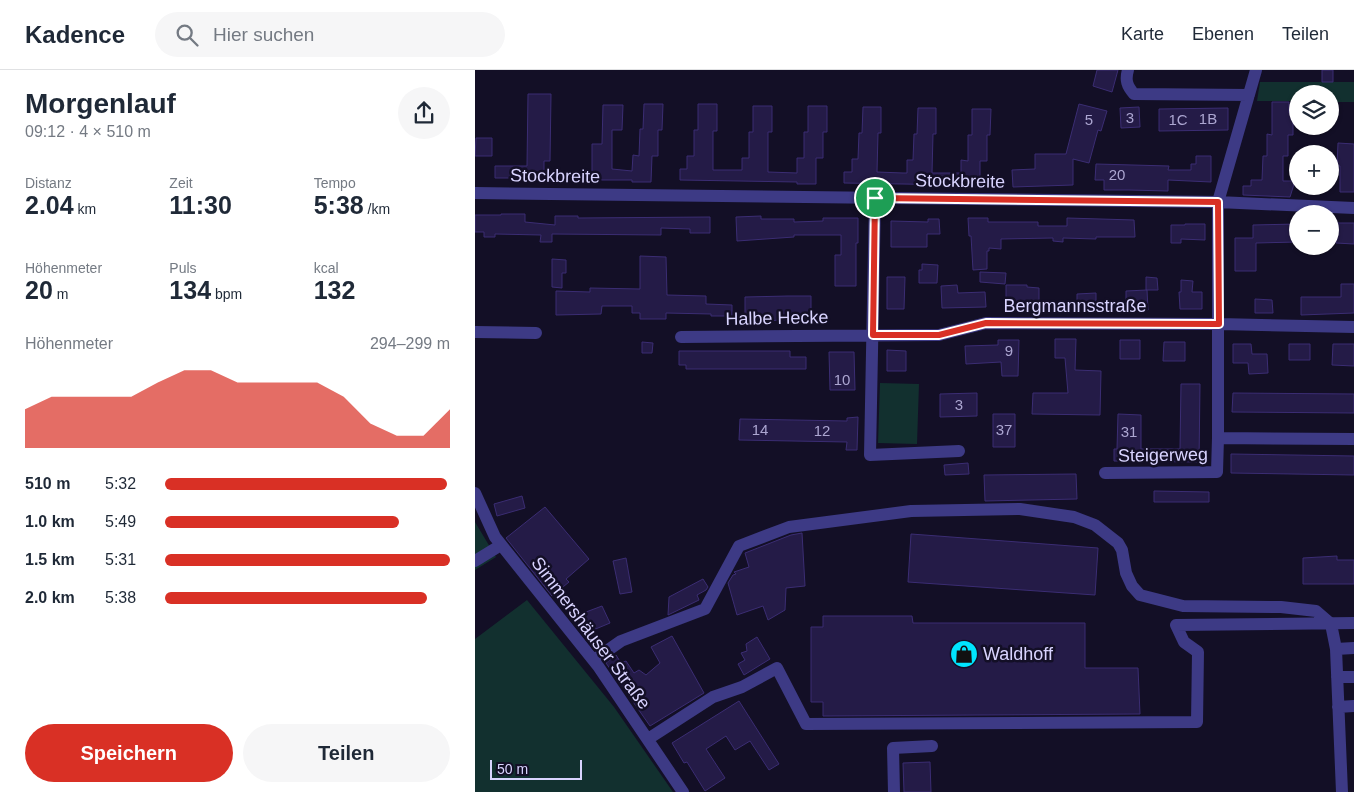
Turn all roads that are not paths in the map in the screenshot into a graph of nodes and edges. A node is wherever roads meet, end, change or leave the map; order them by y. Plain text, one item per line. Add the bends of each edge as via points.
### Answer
1 (1128, 70) edge
2 (1256, 70) edge
3 (1249, 95) junction
4 (475, 193) edge
5 (875, 198) junction
6 (1218, 202) junction
7 (1354, 208) edge
8 (1219, 324) junction
9 (1354, 328) edge
10 (475, 332) edge
11 (536, 333) dead end
12 (873, 335) junction
13 (681, 337) dead end
14 (1218, 438) junction
15 (1354, 439) edge
16 (959, 452) dead end
17 (1105, 473) dead end
18 (475, 493) edge
19 (501, 545) junction
20 (475, 562) edge
21 (1354, 623) edge
22 (1331, 624) junction
23 (1354, 648) edge
24 (1336, 649) junction
25 (594, 660) junction
26 (1354, 676) edge
27 (1337, 677) junction
28 (1354, 706) edge
29 (1338, 707) junction
30 (648, 739) junction
31 (932, 746) dead end
32 (683, 792) edge
33 (894, 792) edge
34 (1342, 792) edge

1 - 3 street via 1128,87 1133,94
2 - 3 street
3 - 6 street
4 - 5 street, Stockbreite
5 - 6 street, Stockbreite
5 - 12 street
6 - 7 street, Stockbreite
6 - 8 street
8 - 9 street, Bergmannsstraße
8 - 12 street, Bergmannsstraße via 986,323 939,335
8 - 14 street, Steigerweg
10 - 11 street
12 - 13 street, Halbe Hecke
12 - 16 street via 871,455
14 - 15 street, Steigerweg
14 - 17 street, Steigerweg via 1217,472
18 - 19 street, Simmershäuser Straße
19 - 20 street
19 - 25 street, Simmershäuser Straße
21 - 22 street
22 - 24 street
22 - 25 street via 1316,611 1281,607 1183,606 1140,595 1126,573 1118,542 1095,525 1074,517 1020,510 911,511 789,527 739,546 705,609 621,641
22 - 30 street via 1177,625 1184,642 1198,652 1197,722 806,724 777,668 742,687 713,697
23 - 24 street
24 - 27 street
25 - 30 street, Simmershäuser Straße
26 - 27 street
27 - 29 street
28 - 29 street
29 - 34 street
30 - 32 street, Simmershäuser Straße
31 - 33 street via 893,748

